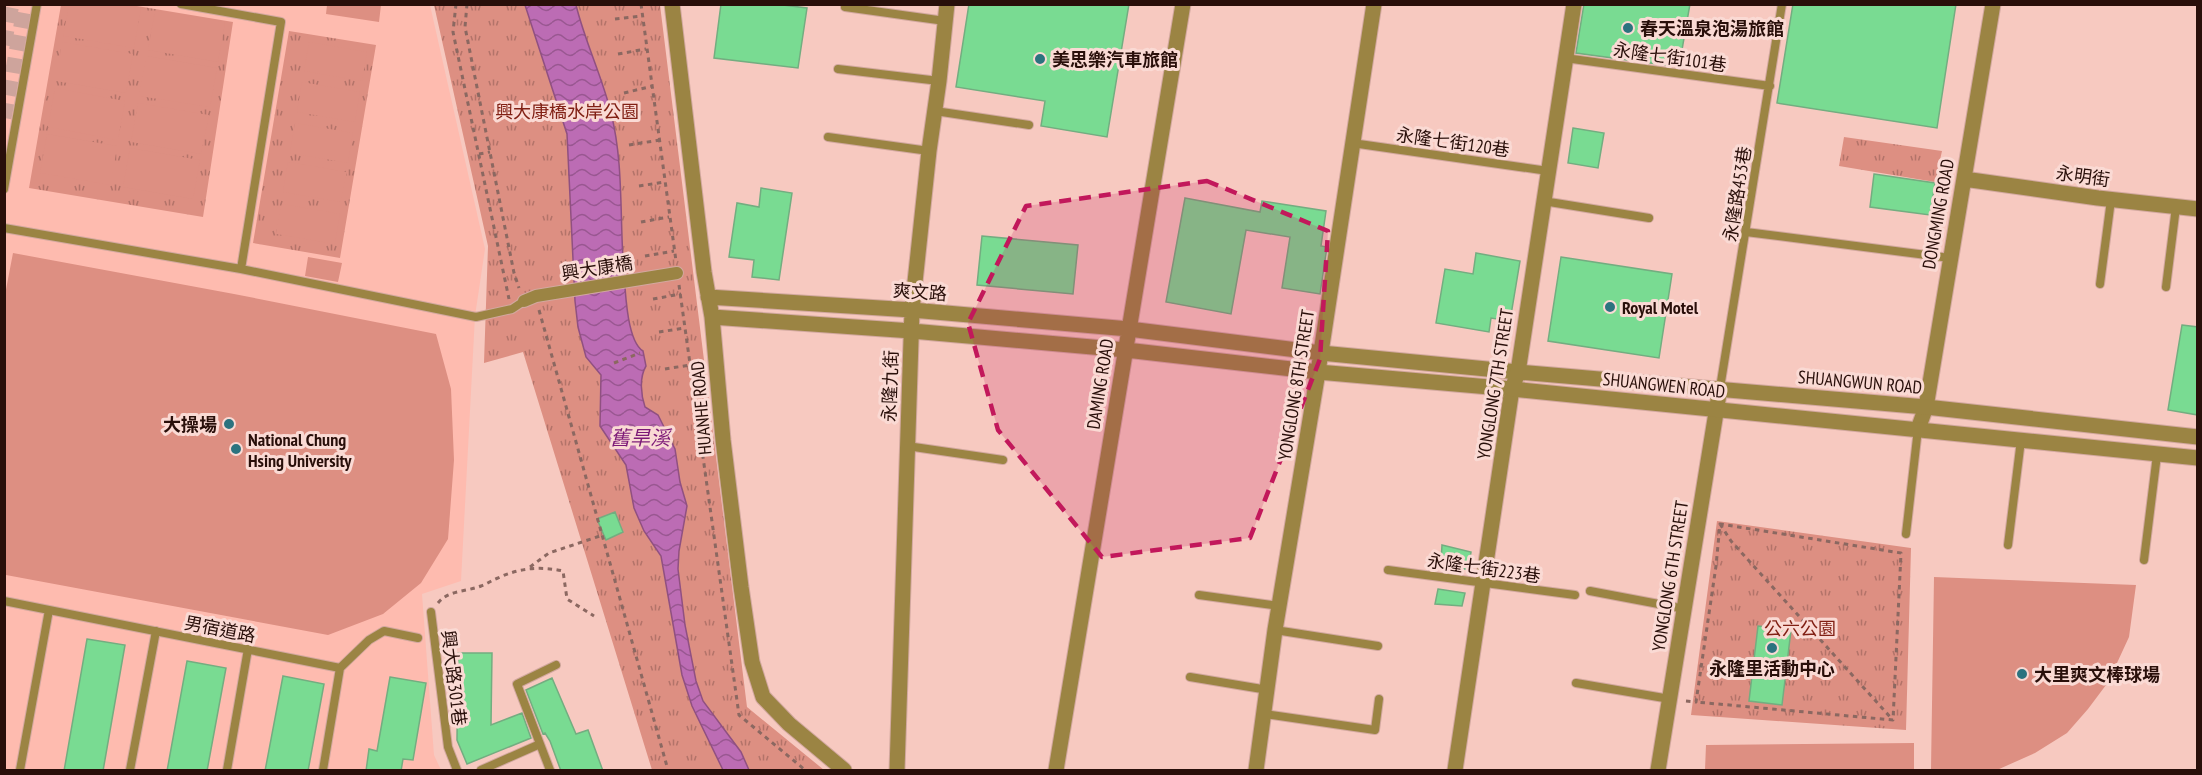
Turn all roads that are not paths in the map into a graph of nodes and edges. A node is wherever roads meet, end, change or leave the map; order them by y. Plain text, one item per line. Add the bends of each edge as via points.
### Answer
1 (38, 4) edge
2 (181, 4) edge
3 (672, 4) edge
4 (947, 4) edge
5 (1183, 4) edge
6 (1374, 4) edge
7 (1574, 4) edge
8 (1782, 4) edge
9 (1994, 4) edge
10 (844, 7) dead end
11 (945, 21) junction
12 (1565, 58) junction
13 (838, 69) dead end
14 (939, 81) junction
15 (1770, 86) junction
16 (934, 111) junction
17 (1029, 125) dead end
18 (828, 137) dead end
19 (1352, 143) junction
20 (929, 151) junction
21 (1548, 171) junction
22 (1964, 179) junction
23 (4, 189) edge
24 (2111, 200) junction
25 (1543, 201) junction
26 (2176, 207) junction
27 (2198, 209) edge
28 (1649, 218) dead end
29 (4, 228) edge
30 (1746, 232) junction
31 (1950, 258) junction
32 (241, 269) junction
33 (677, 273) road end
34 (2100, 284) dead end
35 (2166, 287) dead end
36 (708, 297) junction
37 (530, 298) joint
38 (912, 310) junction
39 (712, 317) junction
40 (1129, 329) junction
41 (912, 331) junction
42 (1126, 350) junction
43 (1321, 353) junction
44 (1318, 372) junction
45 (1518, 372) junction
46 (1720, 388) junction
47 (1512, 389) junction
48 (1926, 408) junction
49 (1717, 411) junction
50 (1918, 429) junction
51 (2198, 437) edge
52 (2021, 441) junction
53 (907, 446) junction
54 (2157, 455) junction
55 (2198, 458) edge
56 (1003, 460) dead end
57 (1906, 534) dead end
58 (2008, 545) dead end
59 (2144, 560) dead end
60 (1388, 570) dead end
61 (1483, 582) junction
62 (1590, 591) dead end
63 (1199, 595) dead end
64 (1575, 595) dead end
65 (4, 601) edge
66 (1280, 606) junction
67 (1685, 609) junction
68 (49, 610) junction
69 (431, 612) road end
70 (1275, 630) junction
71 (156, 631) junction
72 (418, 638) dead end
73 (1378, 646) dead end
74 (248, 649) junction
75 (556, 665) dead end
76 (340, 668) junction
77 (1190, 677) dead end
78 (1576, 683) dead end
79 (1268, 690) junction
80 (1379, 699) dead end
81 (1670, 699) junction
82 (1264, 714) junction
83 (540, 744) junction
84 (20, 771) edge
85 (130, 771) edge
86 (227, 771) edge
87 (323, 771) edge
88 (457, 771) edge
89 (481, 771) edge
90 (550, 771) edge
91 (844, 771) edge
92 (897, 771) edge
93 (1056, 771) edge
94 (1256, 771) edge
95 (1455, 771) edge
96 (1658, 771) edge

1 - 23 lane
2 - 32 lane via 281,22
3 - 36 street, HUANHE ROAD
4 - 11 street, 永隆九街
5 - 40 street, DAMING ROAD
6 - 19 street, YONGLONG 8TH STREET
7 - 12 street, YONGLONG 7TH STREET
8 - 15 lane, 永隆路453巷
9 - 22 street, DONGMING ROAD
10 - 11 lane
11 - 14 street, 永隆九街
12 - 15 lane, 永隆七街101巷
12 - 21 street, YONGLONG 7TH STREET
13 - 14 lane
14 - 16 street, 永隆九街
15 - 30 lane, 永隆路453巷
16 - 17 lane
16 - 20 street, 永隆九街
18 - 20 lane
19 - 21 lane, 永隆七街120巷
19 - 43 street, YONGLONG 8TH STREET
20 - 38 street, 永隆九街
21 - 25 street, YONGLONG 7TH STREET
22 - 24 street, 永明街
22 - 31 street, DONGMING ROAD
24 - 26 street, 永明街
24 - 34 lane
25 - 28 lane
25 - 45 street, YONGLONG 7TH STREET
26 - 27 street, 永明街
26 - 35 lane
29 - 32 lane
30 - 31 lane
30 - 46 lane, 永隆路453巷
31 - 48 street, DONGMING ROAD
32 - 37 lane via 476,317 512,309
33 - 37 street, 興大康橋
36 - 38 street, 爽文路
36 - 39 street, HUANHE ROAD
38 - 40 street, 爽文路
38 - 41 street, 永隆九街
39 - 41 street
39 - 91 street, HUANHE ROAD via 723,440 752,662 763,697
40 - 42 street, DAMING ROAD
40 - 43 street
41 - 42 street
41 - 53 street, 永隆九街
42 - 44 street, SHUANGWEN ROAD
42 - 93 street, DAMING ROAD
43 - 44 street, YONGLONG 8TH STREET
43 - 45 street
44 - 47 street, SHUANGWEN ROAD
44 - 66 street, YONGLONG 8TH STREET
45 - 46 street, SHUANGWUN ROAD
45 - 47 street, YONGLONG 7TH STREET
46 - 48 street, SHUANGWUN ROAD
46 - 49 street, YONGLONG 6TH STREET
47 - 49 street, SHUANGWEN ROAD
47 - 61 street, YONGLONG 7TH STREET
48 - 50 street, DONGMING ROAD
48 - 51 street, SHUANGWUN ROAD
49 - 50 street, SHUANGWEN ROAD
49 - 67 street, YONGLONG 6TH STREET
50 - 52 street, SHUANGWEN ROAD
50 - 57 lane
52 - 54 street, SHUANGWEN ROAD
52 - 58 lane
53 - 56 lane
53 - 92 street, 永隆九街
54 - 55 street, SHUANGWEN ROAD
54 - 59 lane
60 - 61 lane, 永隆七街223巷
61 - 64 lane, 永隆七街223巷
61 - 95 street, YONGLONG 7TH STREET
62 - 67 lane
63 - 66 lane
65 - 68 lane, 男宿道路
66 - 70 street, YONGLONG 8TH STREET
67 - 81 street, YONGLONG 6TH STREET
68 - 71 lane, 男宿道路
68 - 84 lane
69 - 88 lane, 興大路301巷 via 448,747
70 - 73 lane
70 - 79 street, YONGLONG 8TH STREET
71 - 74 lane, 男宿道路
71 - 85 lane
72 - 76 lane via 384,631
74 - 76 lane, 男宿道路
74 - 86 lane
75 - 83 lane via 517,684
76 - 87 lane
77 - 79 lane
78 - 81 lane
79 - 82 street, YONGLONG 8TH STREET
80 - 82 lane via 1375,730
81 - 96 street, YONGLONG 6TH STREET
82 - 94 street, YONGLONG 8TH STREET
83 - 89 lane
83 - 90 lane

